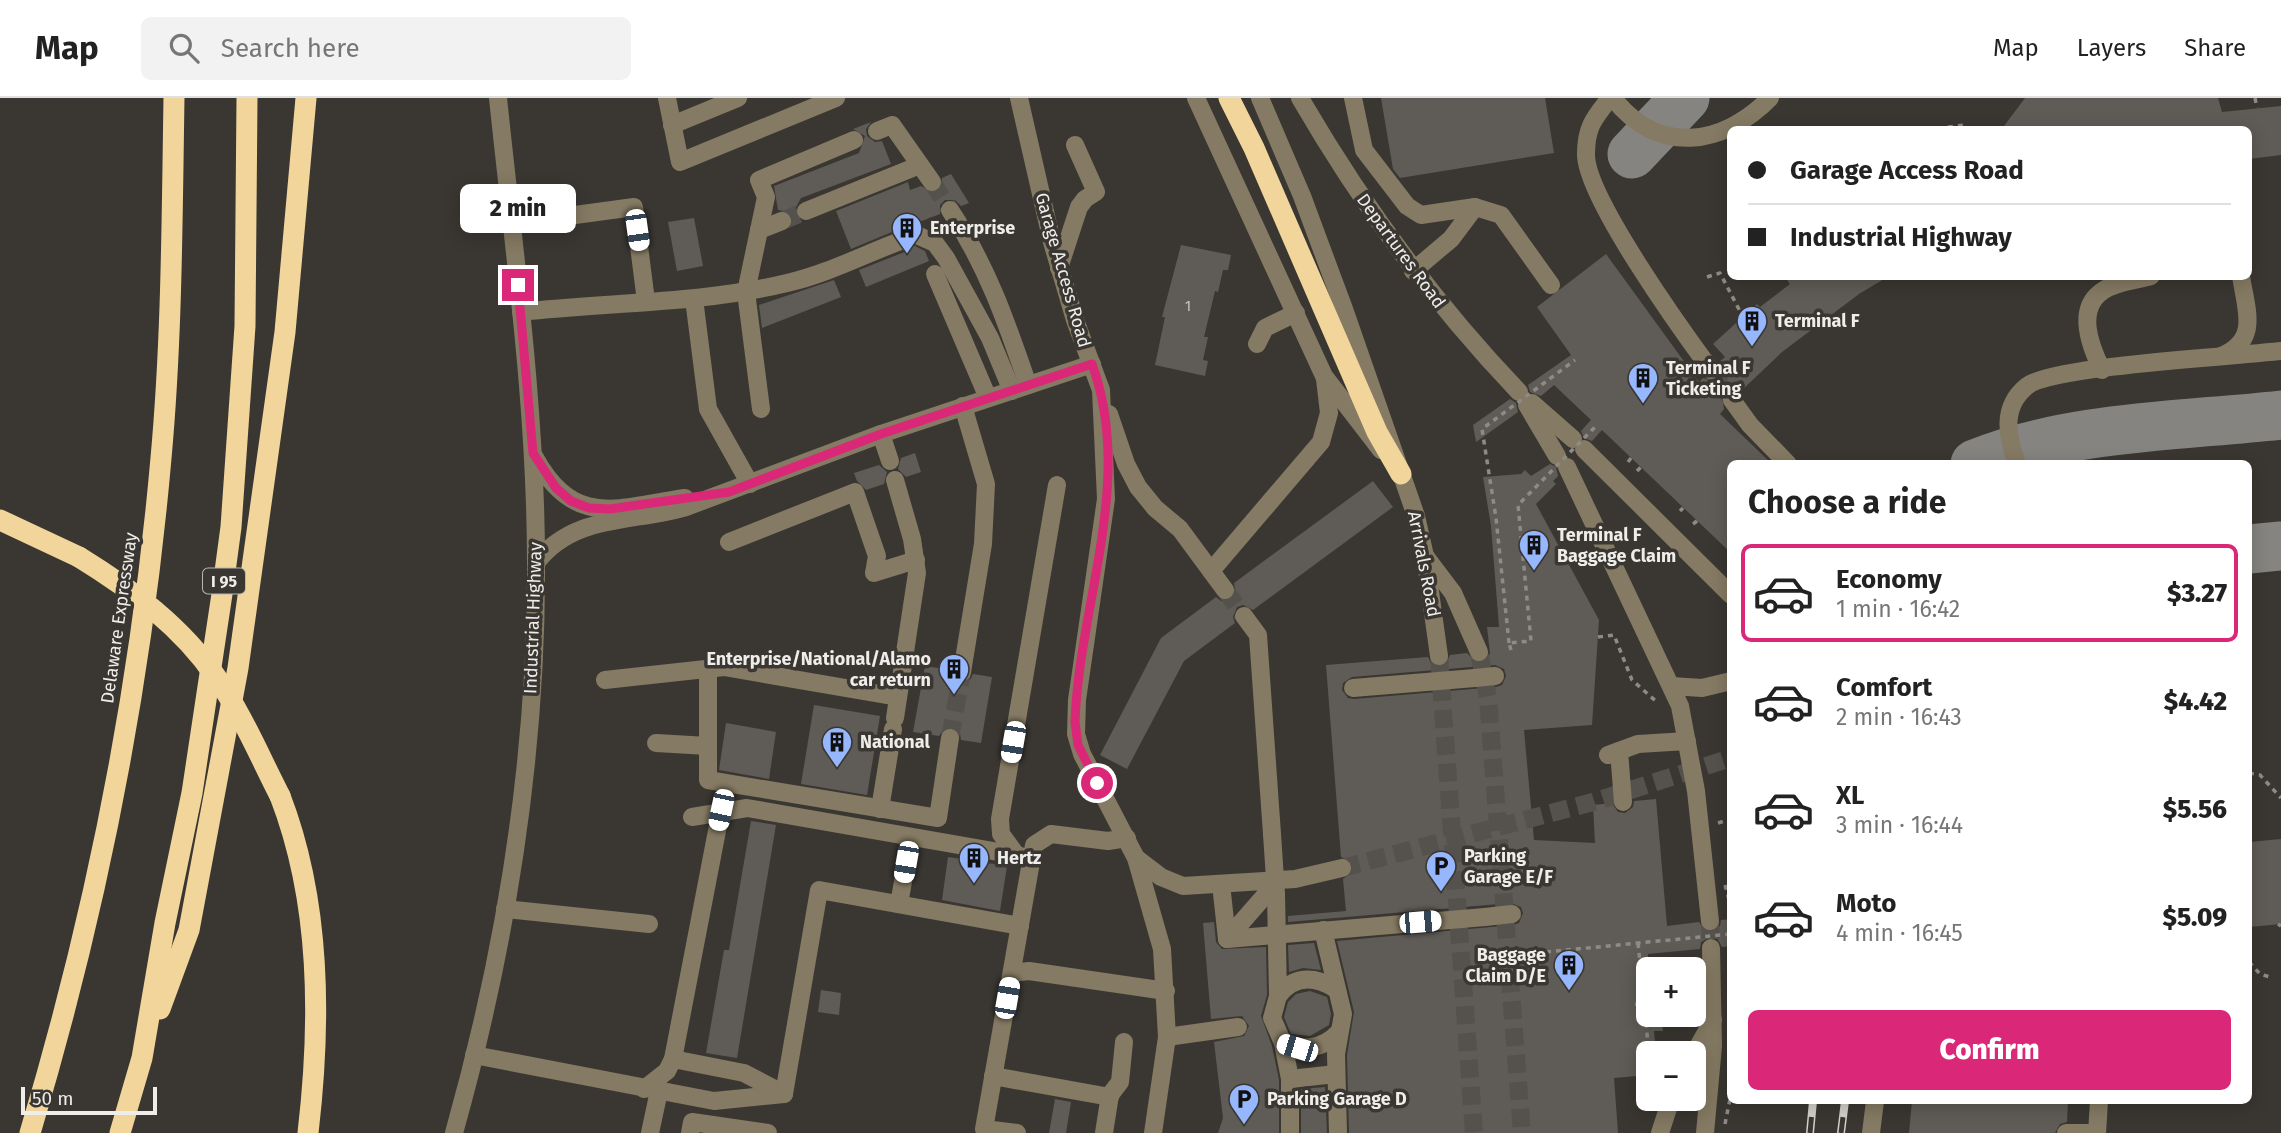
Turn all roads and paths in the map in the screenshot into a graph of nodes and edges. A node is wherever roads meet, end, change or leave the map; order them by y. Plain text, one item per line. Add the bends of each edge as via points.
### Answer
1 (163, 98) edge
2 (174, 98) edge
3 (247, 98) edge
4 (306, 98) edge
5 (498, 98) edge
6 (667, 98) edge
7 (738, 98) edge
8 (836, 98) edge
9 (1019, 98) edge
10 (1196, 98) edge
11 (1229, 98) edge
12 (1260, 98) edge
13 (1353, 98) edge
14 (1612, 98) edge
15 (1770, 98) edge
16 (2255, 98) edge
17 (1304, 103) edge
18 (2257, 108) dead end
19 (672, 125) junction
20 (1735, 126) edge
21 (1727, 129) edge
22 (877, 131) dead end
23 (854, 140) dead end
24 (1074, 145) dead end
25 (920, 165) junction
26 (932, 182) tunnel mouth
27 (172, 206) junction
28 (1475, 207) junction
29 (950, 210) tunnel mouth
30 (806, 211) tunnel mouth
31 (575, 215) dead end
32 (782, 221) tunnel mouth
33 (759, 230) junction
34 (1059, 268) junction
35 (1413, 271) junction
36 (935, 274) dead end
37 (1707, 277) dead end
38 (2137, 280) edge
39 (2242, 280) edge
40 (1551, 285) dead end
41 (746, 292) junction
42 (694, 299) junction
43 (646, 301) junction
44 (521, 312) junction
45 (1296, 313) junction
46 (1743, 317) dead end
47 (1257, 344) dead end
48 (2281, 351) edge
49 (2215, 358) junction
50 (1575, 360) dead end
51 (1092, 364) junction
52 (2102, 369) junction
53 (1711, 370) tunnel mouth
54 (1324, 376) junction
55 (1020, 388) junction
56 (1101, 390) junction
57 (988, 398) junction
58 (1526, 400) junction
59 (1732, 400) tunnel mouth
60 (963, 406) junction
61 (761, 409) dead end
62 (1597, 425) dead end
63 (881, 434) junction
64 (533, 453) junction
65 (1784, 460) edge
66 (2016, 460) edge
67 (890, 461) dead end
68 (1401, 474) junction
69 (895, 480) dead end
70 (750, 484) junction
71 (1057, 485) dead end
72 (729, 492) junction
73 (0, 520) edge
74 (0, 531) edge
75 (729, 542) dead end
76 (1425, 556) junction
77 (916, 560) junction
78 (77, 562) junction
79 (536, 563) junction
80 (1211, 570) junction
81 (1225, 590) tunnel mouth
82 (1727, 591) edge
83 (1244, 616) tunnel mouth
84 (1598, 637) dead end
85 (1509, 643) junction
86 (1511, 650) dead end
87 (1479, 652) tunnel mouth
88 (1439, 656) tunnel mouth
89 (708, 668) junction
90 (962, 672) tunnel mouth
91 (1495, 676) dead end
92 (604, 680) dead end
93 (1727, 682) edge
94 (1672, 686) junction
95 (1353, 688) dead end
96 (898, 697) junction
97 (1658, 703) dead end
98 (950, 738) tunnel mouth
99 (1688, 741) junction
100 (656, 743) dead end
101 (708, 746) junction
102 (2252, 774) edge
103 (2281, 798) edge
104 (1623, 802) dead end
105 (880, 809) junction
106 (721, 810) junction
107 (692, 817) dead end
108 (911, 837) junction
109 (1127, 838) junction
110 (1024, 857) junction
111 (1136, 858) junction
112 (1342, 868) tunnel mouth
113 (1222, 884) junction
114 (1275, 889) junction
115 (899, 904) junction
116 (505, 909) junction
117 (1513, 914) dead end
118 (1710, 921) tunnel mouth
119 (649, 924) dead end
120 (1020, 926) junction
121 (1323, 930) junction
122 (1278, 934) junction
123 (1727, 934) edge
124 (1227, 939) junction
125 (1638, 943) junction
126 (1711, 948) tunnel mouth
127 (1546, 952) dead end
128 (2252, 965) edge
129 (1012, 973) junction
130 (2270, 977) dead end
131 (1334, 988) junction
132 (1166, 991) junction
133 (1278, 996) junction
134 (1714, 1018) junction
135 (1238, 1027) dead end
136 (1338, 1033) junction
137 (1167, 1037) junction
138 (1648, 1041) edge
139 (1701, 1041) edge
140 (1124, 1042) dead end
141 (1283, 1044) junction
142 (474, 1055) junction
143 (142, 1058) junction
144 (673, 1059) junction
145 (1336, 1074) junction
146 (993, 1076) junction
147 (1290, 1079) junction
148 (651, 1090) junction
149 (783, 1094) junction
150 (1110, 1097) junction
151 (1729, 1104) edge
152 (1875, 1104) edge
153 (2099, 1104) edge
154 (1667, 1111) edge
155 (30, 1133) edge
156 (120, 1133) edge
157 (308, 1133) edge
158 (454, 1133) edge
159 (650, 1133) edge
160 (690, 1133) edge
161 (768, 1133) edge
162 (1017, 1133) edge
163 (1104, 1133) edge
164 (1153, 1133) edge
165 (1290, 1133) edge
166 (1338, 1133) edge
167 (1660, 1133) edge
168 (1705, 1133) edge
169 (1724, 1133) edge
170 (1871, 1133) edge
171 (2066, 1133) edge
172 (2097, 1133) edge

1 - 27 highway
2 - 27 highway, Delaware Expressway
3 - 143 highway, I 95 via 245,326 231,527 199,753
4 - 143 highway via 277,401 216,800 189,930
5 - 44 street, Industrial Highway
6 - 19 street
7 - 19 street
8 - 19 street via 680,162
9 - 34 street, Garage Access Road
10 - 45 street
11 - 68 highway via 1377,432
12 - 68 street, Arrivals Road via 1330,271
13 - 28 street via 1364,150 1406,206 1421,215
14 - 21 street via 1654,131 1694,138
14 - 53 street via 1589,124 1585,157 1602,204
15 - 20 street
16 - 18 path
17 - 35 street, Departures Road via 1358,193
22 - 25 street via 892,125
23 - 33 street via 759,180 766,197
24 - 34 street via 1096,192 1081,202
25 - 26 street
25 - 30 street
27 - 155 highway, Delaware Expressway via 166,390 139,651 89,918
28 - 35 street via 1451,239
28 - 40 street via 1501,215
29 - 55 street via 1002,307
31 - 43 street via 634,207
32 - 33 street
33 - 41 street
34 - 51 street, Garage Access Road
35 - 58 street, Departures Road
36 - 57 street
37 - 46 path via 1720,274
38 - 52 street via 2106,289 2093,300 2086,316
39 - 49 street via 2246,335 2233,351
41 - 42 street
41 - 55 street via 791,282 911,238 935,243
41 - 61 street
42 - 43 street
42 - 70 street via 708,409
43 - 44 street
44 - 64 street, Industrial Highway
45 - 47 street via 1265,328
45 - 54 street
48 - 49 street
49 - 52 street
50 - 85 path, bridge via 1482,429
51 - 55 street
51 - 56 street, Garage Access Road
52 - 66 street via 2046,377 2020,393 2007,424
54 - 68 street
54 - 80 street via 1329,413 1321,442
55 - 57 street
56 - 80 street via 1138,487 1180,529
56 - 109 street, Garage Access Road via 1107,499 1075,722 1082,754
57 - 60 street
58 - 82 street, Departures Road via 1578,444
58 - 94 street via 1562,461
59 - 65 street
60 - 63 street
60 - 90 street via 986,484 983,544
62 - 85 path, bridge via 1518,505 1531,641
63 - 67 street
63 - 70 street
64 - 72 street via 556,488 589,508
64 - 79 street, Industrial Highway
68 - 76 street, Arrivals Road
69 - 77 street
70 - 72 street
71 - 110 street via 1000,819 1001,834
72 - 79 street via 654,516 579,528 551,544
73 - 78 highway
74 - 78 highway
75 - 77 street via 855,492 877,556 874,573
76 - 87 street via 1453,593
76 - 88 street, Arrivals Road
77 - 96 street via 916,595
78 - 157 highway, bridge via 138,597 203,660 228,695 280,796 302,875 312,935 315,1030
79 - 116 street, Industrial Highway via 524,773
80 - 81 street
83 - 114 street, bridge via 1258,635
84 - 97 path via 1614,635 1632,680
85 - 86 path, bridge
89 - 92 street
89 - 96 street via 741,669
89 - 101 street
91 - 95 street, bridge
93 - 94 street via 1702,688
94 - 99 street
96 - 105 street
98 - 105 street via 937,818
99 - 104 street via 1638,744 1614,753
99 - 118 street
100 - 101 street
101 - 105 street via 708,780
102 - 103 path via 2260,775
106 - 107 street
106 - 108 street via 747,808
106 - 144 street
108 - 110 street
108 - 115 street
109 - 110 street via 1108,841 1051,834
109 - 111 street, Garage Access Road
110 - 120 street
111 - 113 street via 1175,884
111 - 132 street, Garage Access Road via 1157,927
112 - 113 street via 1295,879
113 - 124 street
114 - 122 street
114 - 124 street
115 - 120 street
115 - 149 street via 819,890
116 - 119 street
116 - 142 street, Industrial Highway
117 - 121 street, bridge
120 - 129 street
121 - 122 street
121 - 131 street
122 - 124 street
122 - 133 street
123 - 125 path, bridge
125 - 127 path, bridge
125 - 138 path, bridge
126 - 134 street
128 - 130 path
129 - 132 street via 1025,970
129 - 146 street
131 - 133 street via 1319,980 1302,979 1288,984
131 - 136 street via 1343,1014
132 - 137 street, Garage Access Road
133 - 141 street via 1272,1018
134 - 139 street
134 - 168 street
135 - 137 street
136 - 141 street via 1316,1047
136 - 145 street
137 - 164 street, Garage Access Road
140 - 150 street via 1120,1082
141 - 147 street
142 - 148 street
142 - 158 street, Industrial Highway
143 - 156 highway, I 95
144 - 148 street
144 - 149 street via 744,1073
145 - 147 street
145 - 166 street
146 - 150 street
146 - 162 street via 984,1129
147 - 165 street
148 - 149 street via 714,1101
148 - 159 street
150 - 163 street
151 - 169 path
152 - 170 street
153 - 172 street
154 - 167 street
160 - 161 street via 692,1122
171 - 172 street

